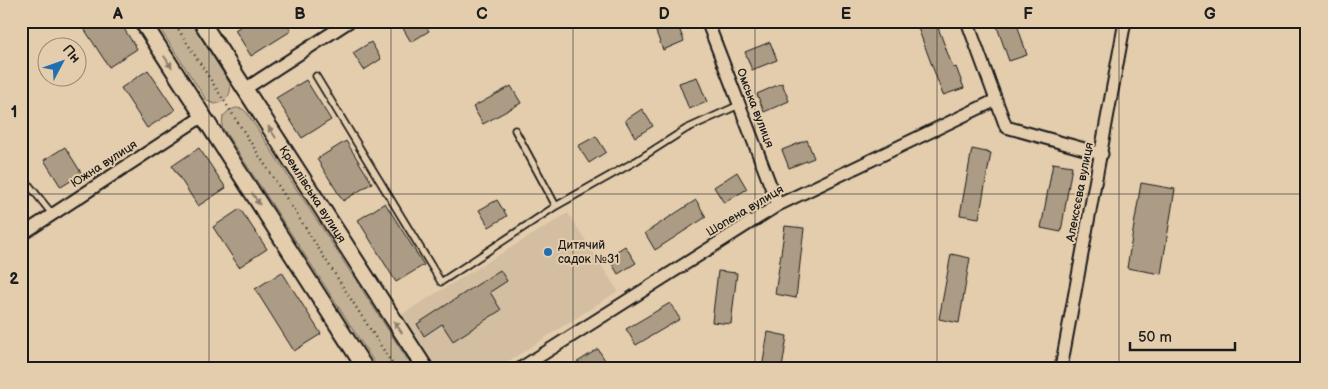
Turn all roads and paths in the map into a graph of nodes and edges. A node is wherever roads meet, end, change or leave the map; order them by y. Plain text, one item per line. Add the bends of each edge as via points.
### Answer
1 (142, 21) edge
2 (173, 21) edge
3 (201, 21) edge
4 (350, 21) edge
5 (707, 21) edge
6 (966, 21) edge
7 (1126, 21) edge
8 (316, 76) dead end
9 (245, 89) junction
10 (996, 100) junction
11 (739, 105) junction
12 (203, 116) junction
13 (515, 130) dead end
14 (1102, 154) junction
15 (21, 175) edge
16 (778, 205) junction
17 (556, 206) junction
18 (53, 215) junction
19 (21, 235) edge
20 (366, 368) edge
21 (395, 368) edge
22 (425, 368) edge
23 (521, 368) edge
24 (1061, 368) edge

1 -> 12 street
2 - 21 path
3 - 9 street, Кремлівська вулиця
4 - 9 street
5 - 11 street, Омська вулиця
6 - 10 street
7 - 14 street, Алексєєва вулиця
8 - 17 lane via 441,282
22 -> 9 street, Кремлівська вулиця
10 - 14 street via 1006,127
10 - 16 street, Шопена вулиця
11 - 16 street, Омська вулиця
11 - 17 lane via 686,129
12 - 18 street, Южна вулиця
12 -> 20 street
13 - 17 lane
14 - 24 street, Алексєєва вулиця
15 - 18 lane
16 - 23 street, Шопена вулиця
18 - 19 street, Южна вулиця

